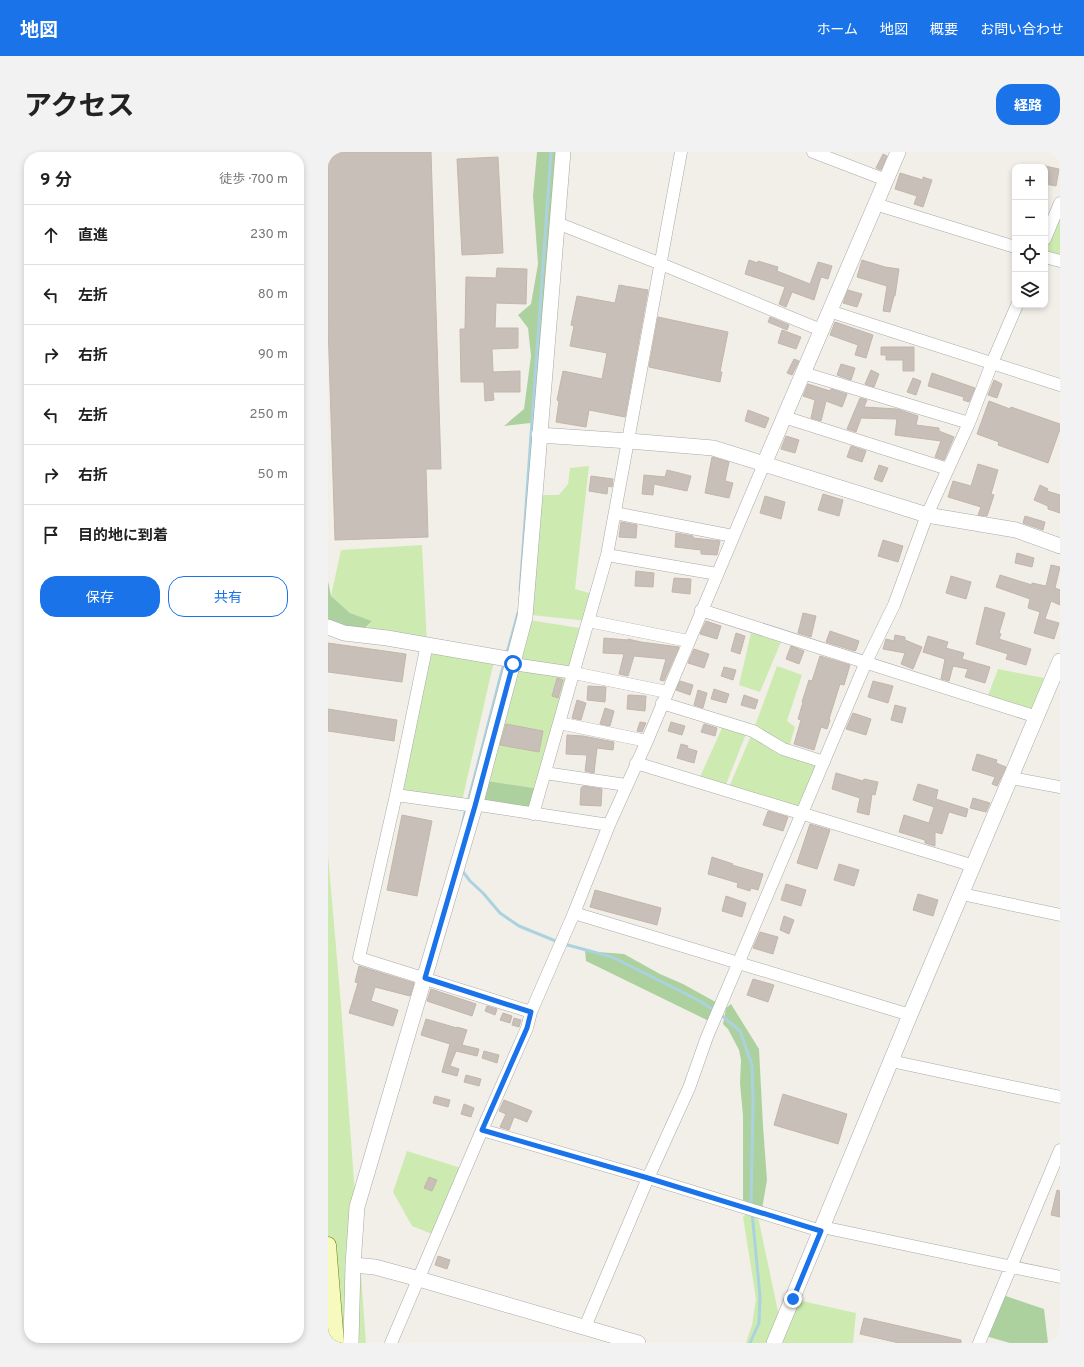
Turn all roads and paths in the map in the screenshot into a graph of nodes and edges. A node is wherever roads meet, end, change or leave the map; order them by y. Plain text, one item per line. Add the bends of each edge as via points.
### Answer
1 (563, 152) edge
2 (681, 152) edge
3 (813, 152) edge
4 (898, 152) edge
5 (886, 180) junction
6 (1060, 203) edge
7 (875, 204) junction
8 (558, 223) junction
9 (1046, 236) edge
10 (1012, 246) edge
11 (1048, 258) edge
12 (1060, 261) edge
13 (661, 264) junction
14 (1016, 308) edge
15 (829, 311) junction
16 (821, 330) junction
17 (992, 363) junction
18 (803, 373) junction
19 (1060, 384) edge
20 (784, 417) junction
21 (969, 423) junction
22 (539, 435) junction
23 (629, 441) junction
24 (764, 464) junction
25 (948, 469) junction
26 (615, 513) junction
27 (928, 515) junction
28 (733, 536) junction
29 (1060, 546) edge
30 (607, 555) junction
31 (716, 574) junction
32 (701, 610) junction
33 (588, 621) junction
34 (328, 627) edge
35 (688, 641) junction
36 (427, 644) junction
37 (1060, 661) edge
38 (513, 662) junction
39 (866, 662) junction
40 (574, 673) junction
41 (1057, 676) edge
42 (665, 697) junction
43 (1037, 716) junction
44 (559, 723) junction
45 (646, 741) junction
46 (824, 762) junction
47 (636, 764) junction
48 (545, 773) junction
49 (1011, 778) junction
50 (626, 785) junction
51 (1060, 788) edge
52 (396, 795) junction
53 (475, 806) junction
54 (533, 814) junction
55 (802, 814) junction
56 (609, 825) junction
57 (974, 866) junction
58 (962, 894) junction
59 (574, 913) junction
60 (1060, 915) edge
61 (739, 964) junction
62 (425, 978) junction
63 (531, 1012) junction
64 (910, 1015) junction
65 (891, 1061) junction
66 (1060, 1096) edge
67 (482, 1130) junction
68 (1060, 1150) edge
69 (648, 1178) junction
70 (821, 1229) junction
71 (328, 1245) edge
72 (353, 1265) junction
73 (1012, 1266) junction
74 (1060, 1277) edge
75 (418, 1279) junction
76 (586, 1327) junction
77 (615, 1340) edge
78 (336, 1343) edge
79 (351, 1343) edge
80 (391, 1343) edge
81 (638, 1343) edge
82 (774, 1343) edge
83 (979, 1343) edge

1 - 8 street
2 - 13 street
3 - 5 street
4 - 5 street
5 - 7 street
6 - 9 street
7 - 10 street
7 - 15 street
8 - 13 street
8 - 22 street
11 - 12 street
13 - 16 street
13 - 23 street
14 - 17 street
15 - 16 street
15 - 17 street
16 - 18 street
17 - 19 street
17 - 21 street
18 - 20 street
18 - 21 street
20 - 24 street
20 - 25 street
21 - 25 street
22 - 23 street
22 - 38 street via 525,617
23 - 24 street via 713,448
23 - 26 street
24 - 27 street
24 - 28 street
25 - 27 street
26 - 28 street
26 - 30 street
27 - 29 street via 1016,530
27 - 39 street via 894,605
28 - 31 street
30 - 31 street
30 - 33 street
31 - 32 street
32 - 35 street
32 - 39 street
33 - 35 street
33 - 40 street
34 - 36 street via 344,633
35 - 42 street
36 - 38 street
36 - 52 street
37 - 41 street
38 - 40 street
38 - 53 street
39 - 43 street
39 - 46 street
40 - 42 street
40 - 44 street
41 - 43 street
42 - 45 street
42 - 46 street via 753,731 783,749
43 - 49 street
44 - 45 street
44 - 48 street
45 - 47 street
46 - 55 street
47 - 50 street
47 - 55 street
48 - 50 street
48 - 54 street
49 - 51 street
49 - 57 street
50 - 56 street
52 - 53 street
52 - 62 street via 359,958
53 - 54 street
53 - 62 street
54 - 56 street
55 - 57 street
55 - 61 street
56 - 59 street
57 - 58 street
58 - 60 street
58 - 64 street
59 - 61 street
59 - 63 street
61 - 64 street
61 - 69 street
62 - 63 street
62 - 72 street via 357,1208
63 - 67 street via 527,1028
64 - 65 street
65 - 66 street
65 - 70 street
67 - 69 street
67 - 75 street
68 - 73 street
69 - 70 street
69 - 76 street
70 - 73 street
70 - 82 street
71 - 78 main road
72 - 75 street via 375,1267
72 - 79 street
73 - 74 street
73 - 83 street
75 - 76 street
75 - 80 street
76 - 77 street
77 - 81 street

